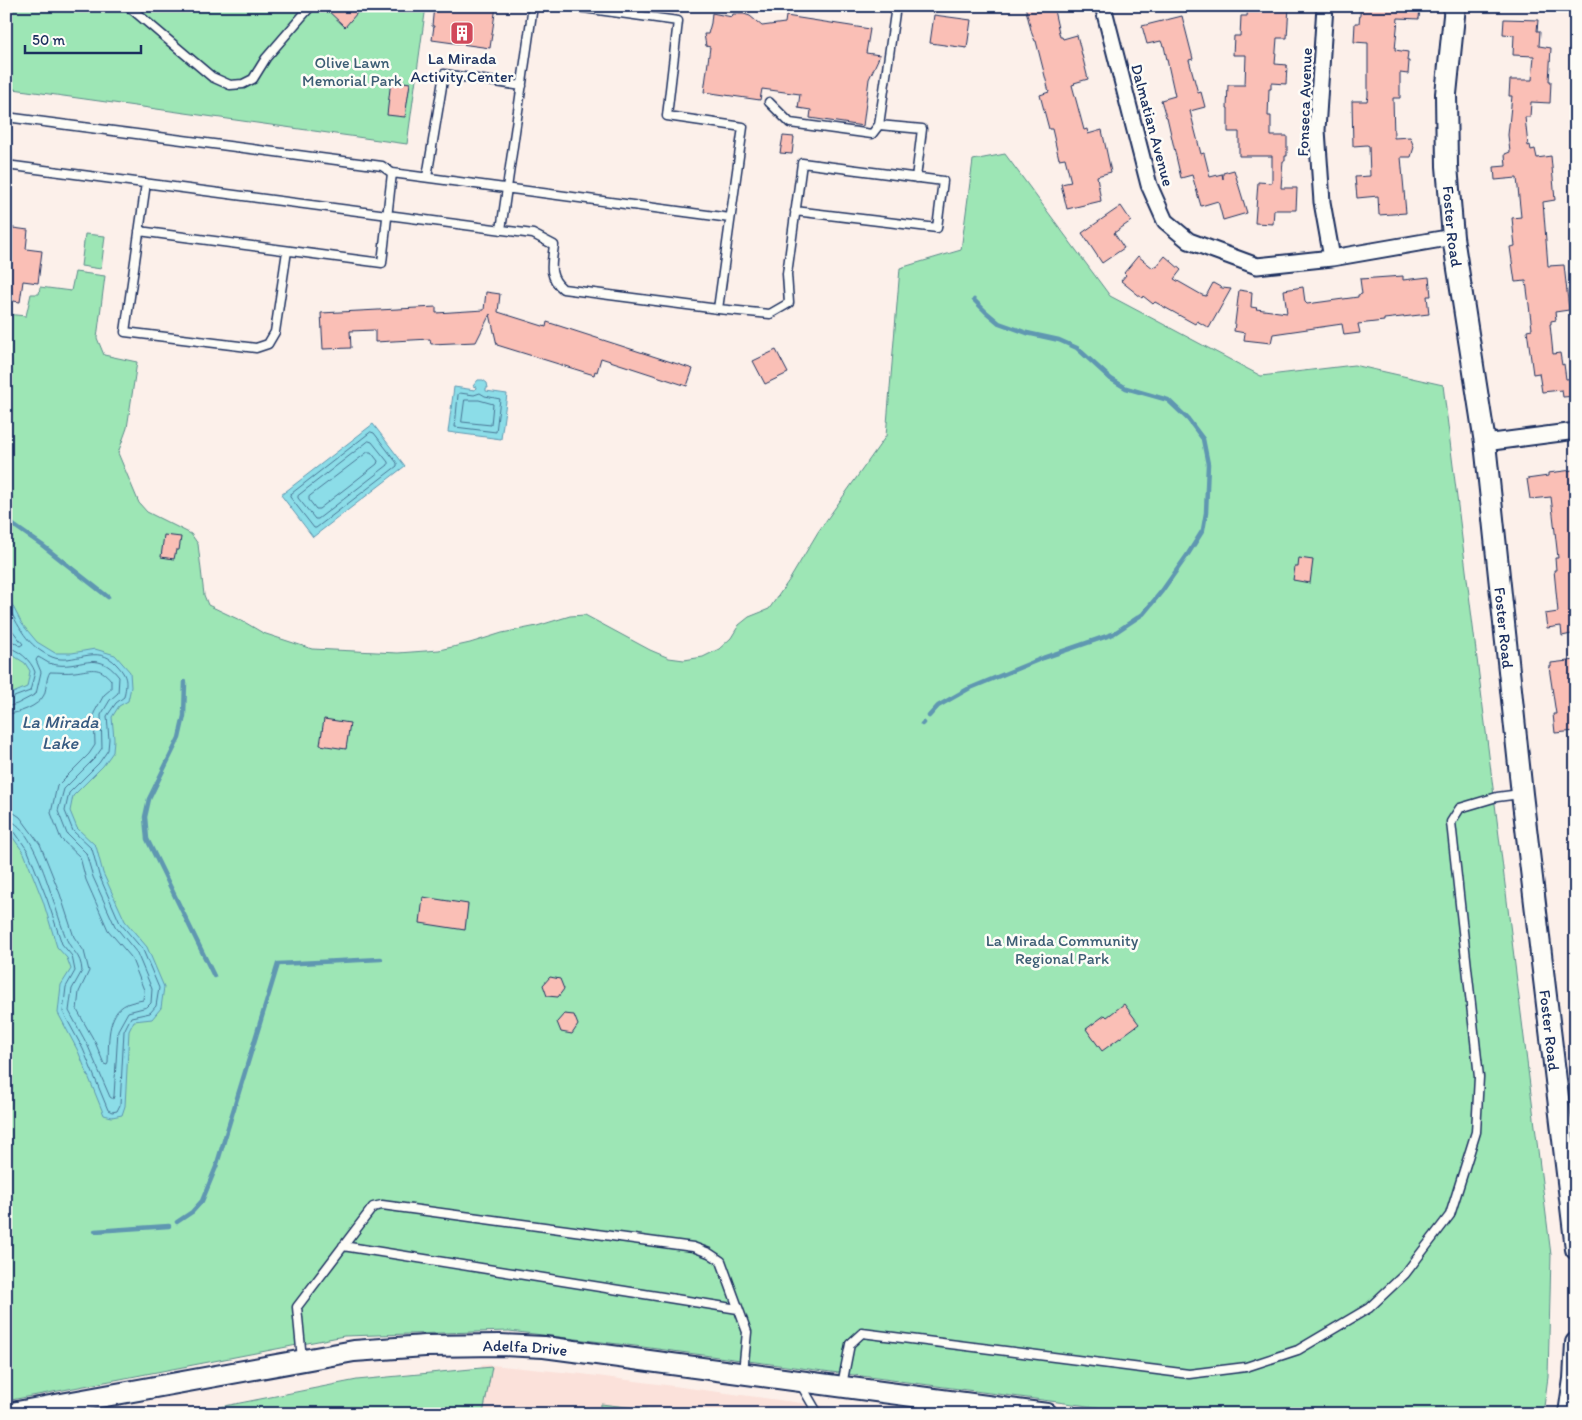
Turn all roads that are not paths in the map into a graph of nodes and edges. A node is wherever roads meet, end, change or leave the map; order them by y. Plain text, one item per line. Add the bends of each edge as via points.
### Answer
1 (128, 6) edge
2 (311, 6) edge
3 (533, 6) edge
4 (569, 6) edge
5 (896, 6) edge
6 (1103, 6) edge
7 (1325, 6) edge
8 (1455, 6) edge
9 (522, 86) junction
10 (769, 102) dead end
11 (6, 117) edge
12 (879, 125) junction
13 (6, 165) edge
14 (392, 173) junction
15 (427, 177) junction
16 (916, 178) junction
17 (146, 183) junction
18 (507, 188) junction
19 (795, 211) junction
20 (387, 215) junction
21 (730, 218) junction
22 (501, 230) junction
23 (139, 231) junction
24 (1453, 237) junction
25 (287, 251) junction
26 (1332, 258) junction
27 (718, 309) junction
28 (1576, 431) edge
29 (1485, 443) junction
30 (1522, 794) junction
31 (343, 1246) junction
32 (1576, 1249) edge
33 (738, 1308) junction
34 (1576, 1343) edge
35 (302, 1360) junction
36 (742, 1374) junction
37 (800, 1381) junction
38 (842, 1387) junction
39 (6, 1414) edge
40 (818, 1414) edge
41 (1047, 1414) edge
42 (1569, 1414) edge

1 - 2 lane via 212,77 230,85 253,79 266,58
3 - 9 lane
4 - 21 lane via 678,21 667,116 743,127
5 - 12 lane
6 - 26 street, Dalmatian Avenue via 1149,185 1165,221 1189,242 1257,266
7 - 26 street, Fonseca Avenue via 1317,130 1322,202
8 - 24 street, Foster Road via 1446,94 1447,166
9 - 15 lane via 444,74
9 - 18 lane
10 - 12 lane via 790,123 872,134
11 - 14 lane via 382,166
12 - 16 lane via 922,130
13 - 17 lane
14 - 15 lane
14 - 20 lane
15 - 18 lane
16 - 19 lane via 802,163
16 - 19 lane via 943,181 937,228
17 - 20 lane
17 - 23 lane
18 - 21 lane
18 - 22 lane
19 - 27 lane via 787,274 789,304 770,314
20 - 22 lane
20 - 25 lane via 382,264
21 - 27 lane
22 - 27 lane via 533,234 554,244 552,274 563,289
23 - 25 lane
23 - 25 lane via 125,332 256,348 268,344 275,332
24 - 26 street, Dalmatian Avenue
24 - 29 street, Foster Road
28 - 29 street
29 - 30 street, Foster Road
30 - 32 street, Foster Road
30 - 38 lane via 1497,797 1460,808 1451,822 1479,1076 1476,1132 1450,1215 1405,1274 1369,1308 1298,1350 1246,1367 1189,1374 862,1333 850,1344
31 - 33 lane
31 - 33 lane via 373,1207 382,1205 693,1248 721,1261
31 - 35 lane via 297,1307
33 - 36 lane via 747,1332
34 - 42 street
35 - 36 street, Adelfa Drive via 354,1351 500,1344
35 - 39 street, Adelfa Drive
36 - 37 street, Adelfa Drive
37 - 38 street, Adelfa Drive
37 - 40 lane
38 - 41 street, Adelfa Drive

